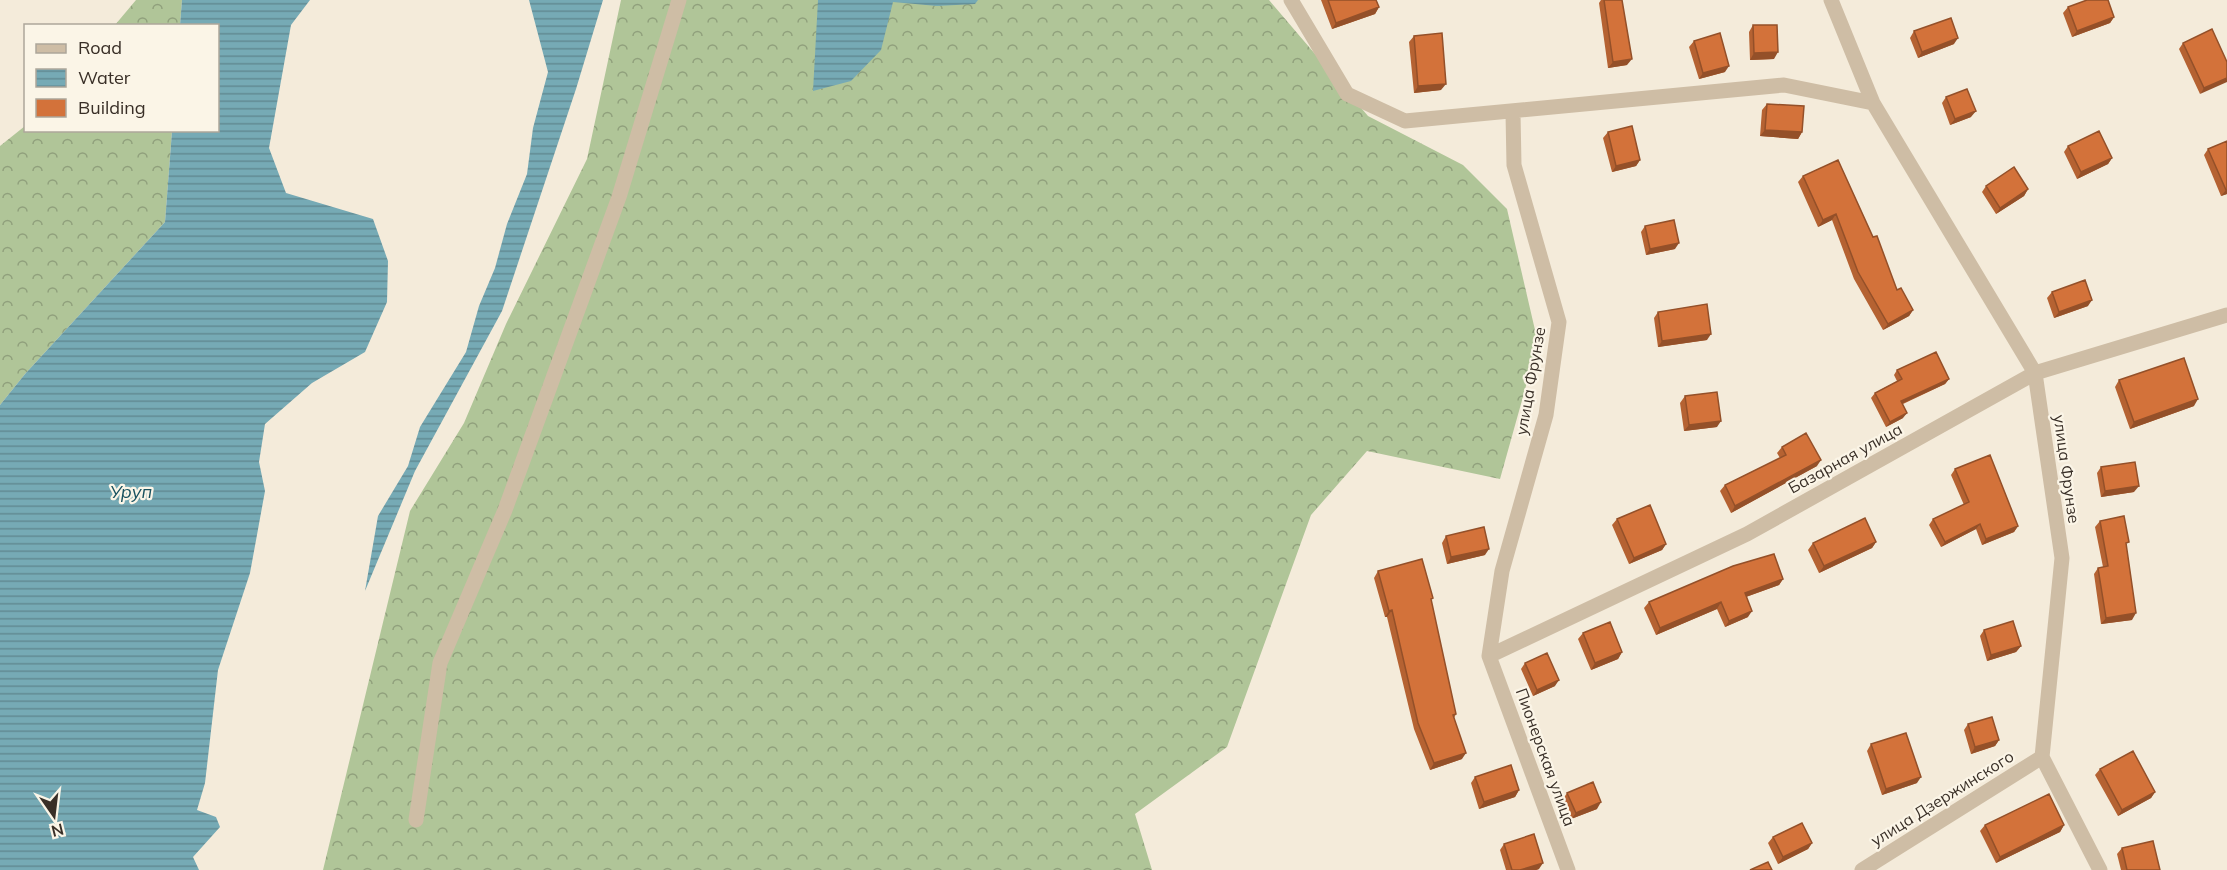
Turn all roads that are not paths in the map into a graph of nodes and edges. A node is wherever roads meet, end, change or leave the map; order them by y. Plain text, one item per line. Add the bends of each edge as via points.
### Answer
1 (679, 0) edge
2 (1291, 0) edge
3 (1831, 0) edge
4 (1873, 103) junction
5 (1513, 112) junction
6 (2227, 315) edge
7 (2035, 373) junction
8 (1489, 656) junction
9 (2042, 757) junction
10 (416, 820) dead end
11 (1569, 870) edge
12 (1862, 870) edge
13 (2100, 870) edge

1 - 10 street via 619,196 505,510 440,663
2 - 5 street via 1347,94 1406,121
3 - 4 street, улица Фрунзе
4 - 5 street via 1784,85
4 - 7 street, улица Фрунзе
5 - 8 street, улица Фрунзе via 1514,165 1558,322 1546,415 1502,571
6 - 7 street, Базарная улица
7 - 8 street, Базарная улица via 1747,534
7 - 9 street, улица Фрунзе via 2062,558
8 - 11 street, Пионерская улица
9 - 12 street, улица Дзержинского
9 - 13 street

